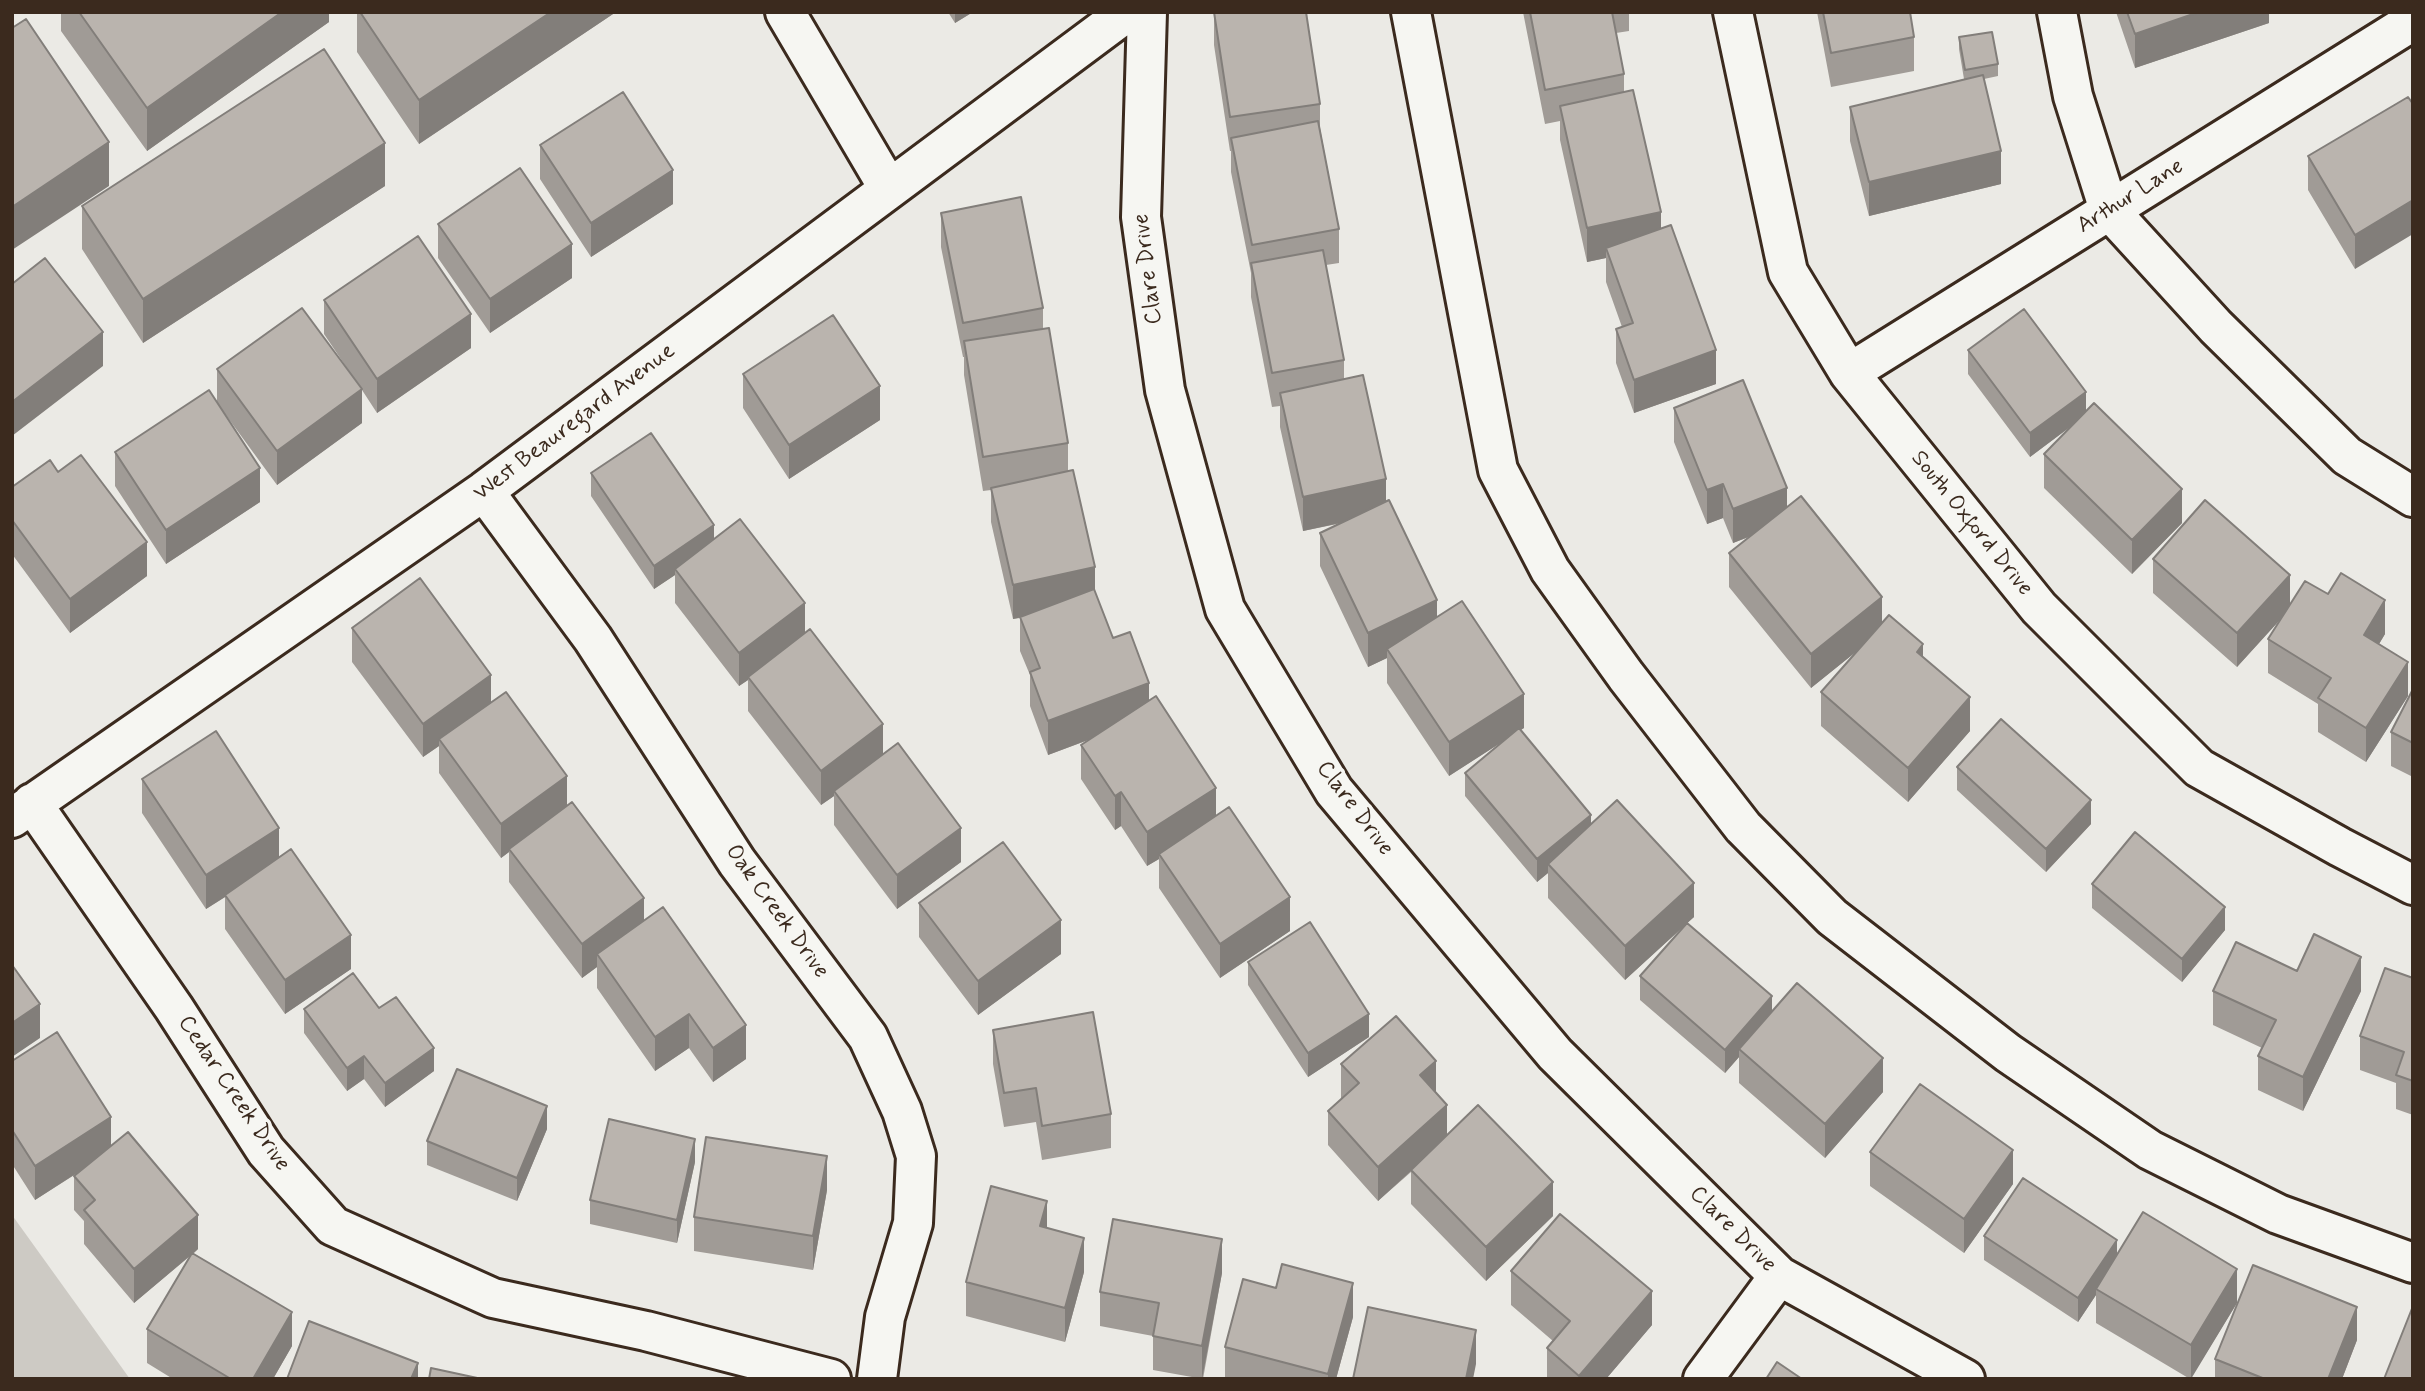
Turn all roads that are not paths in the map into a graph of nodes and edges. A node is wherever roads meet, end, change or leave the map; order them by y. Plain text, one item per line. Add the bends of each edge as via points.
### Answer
1 (785, 12) edge
2 (1127, 12) edge
3 (1147, 12) edge
4 (1411, 12) edge
5 (1733, 12) edge
6 (2057, 12) edge
7 (2413, 21) edge
8 (889, 189) junction
9 (2109, 210) junction
10 (1849, 373) junction
11 (484, 491) junction
12 (2413, 497) edge
13 (22, 811) edge
14 (2413, 885) edge
15 (2413, 1263) edge
16 (1779, 1276) junction
17 (831, 1379) edge
18 (877, 1379) edge
19 (1703, 1379) edge
20 (1965, 1379) edge

1 - 8 street
2 - 8 street, West Beauregard Avenue
3 - 16 street, Clare Drive via 1141,217 1165,390 1225,609 1334,791 1555,1054
4 - 15 street via 1498,470 1550,570 1743,827 1832,917 2008,1053 2150,1150 2278,1214
5 - 10 street, South Oxford Drive via 1788,272
6 - 9 street via 2073,96
7 - 9 street, Arthur Lane
8 - 11 street, West Beauregard Avenue
9 - 10 street, Arthur Lane
9 - 12 street via 2216,327 2347,456
10 - 14 street, South Oxford Drive via 2039,608 2199,768
11 - 13 street, West Beauregard Avenue
11 - 18 street, Oak Creek Drive via 593,639 737,862 868,1037 902,1111 916,1156 913,1223 885,1317
13 - 17 street, Cedar Creek Drive via 174,1008 266,1151 333,1226 493,1298 646,1331
16 - 19 street
16 - 20 street, Clare Drive

